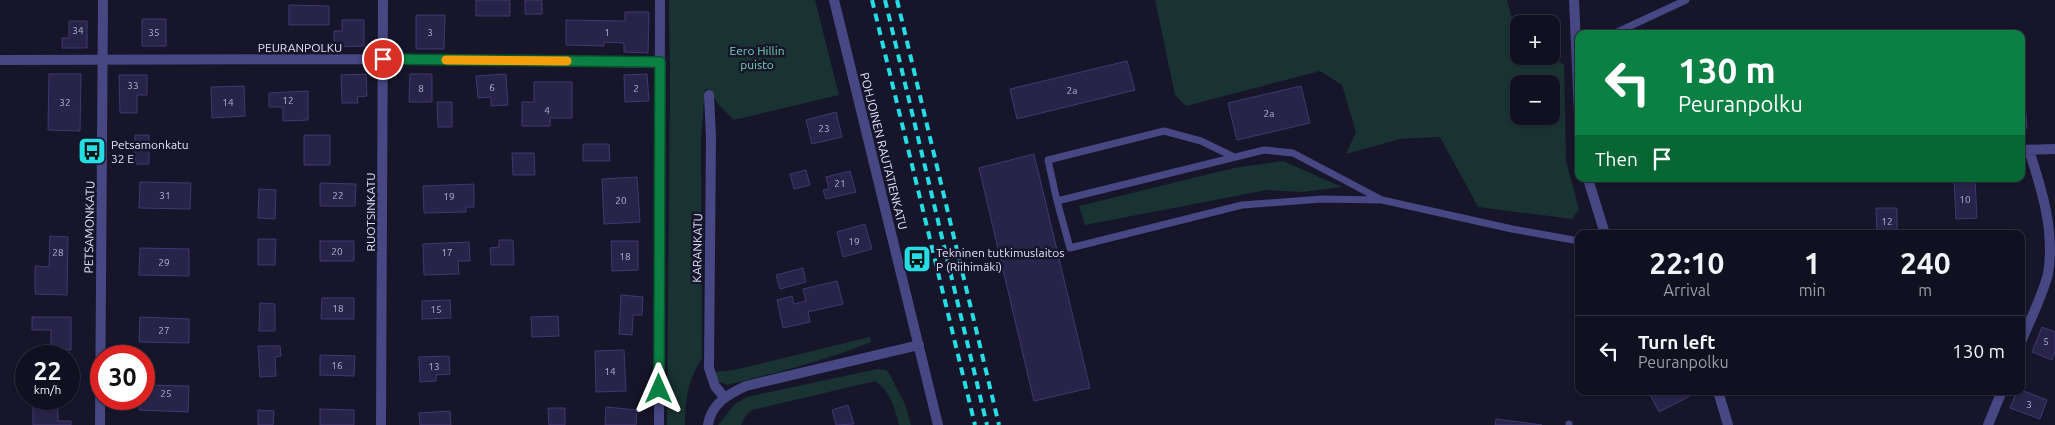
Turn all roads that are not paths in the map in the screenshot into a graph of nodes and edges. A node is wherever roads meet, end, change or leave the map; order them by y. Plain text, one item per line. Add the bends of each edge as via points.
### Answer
1 (103, 0) edge
2 (383, 0) edge
3 (660, 0) edge
4 (834, 0) edge
5 (1574, 0) edge
6 (1686, 0) edge
7 (1576, 30) edge
8 (1622, 30) edge
9 (383, 59) junction
10 (0, 60) edge
11 (103, 60) junction
12 (660, 62) junction
13 (709, 95) dead end
14 (2055, 149) edge
15 (2025, 150) edge
16 (1234, 157) junction
17 (1589, 182) edge
18 (1382, 200) junction
19 (1057, 201) junction
20 (1604, 230) edge
21 (1575, 240) edge
22 (2025, 332) edge
23 (919, 345) junction
24 (1719, 395) edge
25 (2000, 395) edge
26 (724, 397) junction
27 (100, 425) edge
28 (381, 425) edge
29 (659, 425) edge
30 (708, 425) edge
31 (938, 425) edge
32 (1728, 425) edge
33 (1988, 425) edge

1 - 11 street, PETSAMONKATU
2 - 9 street, RUOTSINKATU
3 - 12 street
4 - 23 street, POHJOINEN RAUTATIENKATU
5 - 7 street
6 - 8 lane
9 - 11 street, PEURANPOLKU
9 - 12 street, PEURANPOLKU
9 - 28 street, RUOTSINKATU
10 - 11 street, PEURANPOLKU
11 - 27 street, PETSAMONKATU
12 - 29 street
13 - 26 street, KARANKATU via 709,368
14 - 15 street
15 - 22 street via 2047,205 2051,236 2048,275
16 - 18 lane via 1264,150 1293,153
16 - 19 lane
16 - 19 lane via 1200,141 1164,131 1048,160
17 - 20 street
18 - 19 lane via 1322,199 1242,205 1070,248
18 - 21 lane via 1512,230
23 - 26 street via 746,386
23 - 31 street, POHJOINEN RAUTATIENKATU
24 - 32 street
25 - 33 street
26 - 30 street via 713,411

